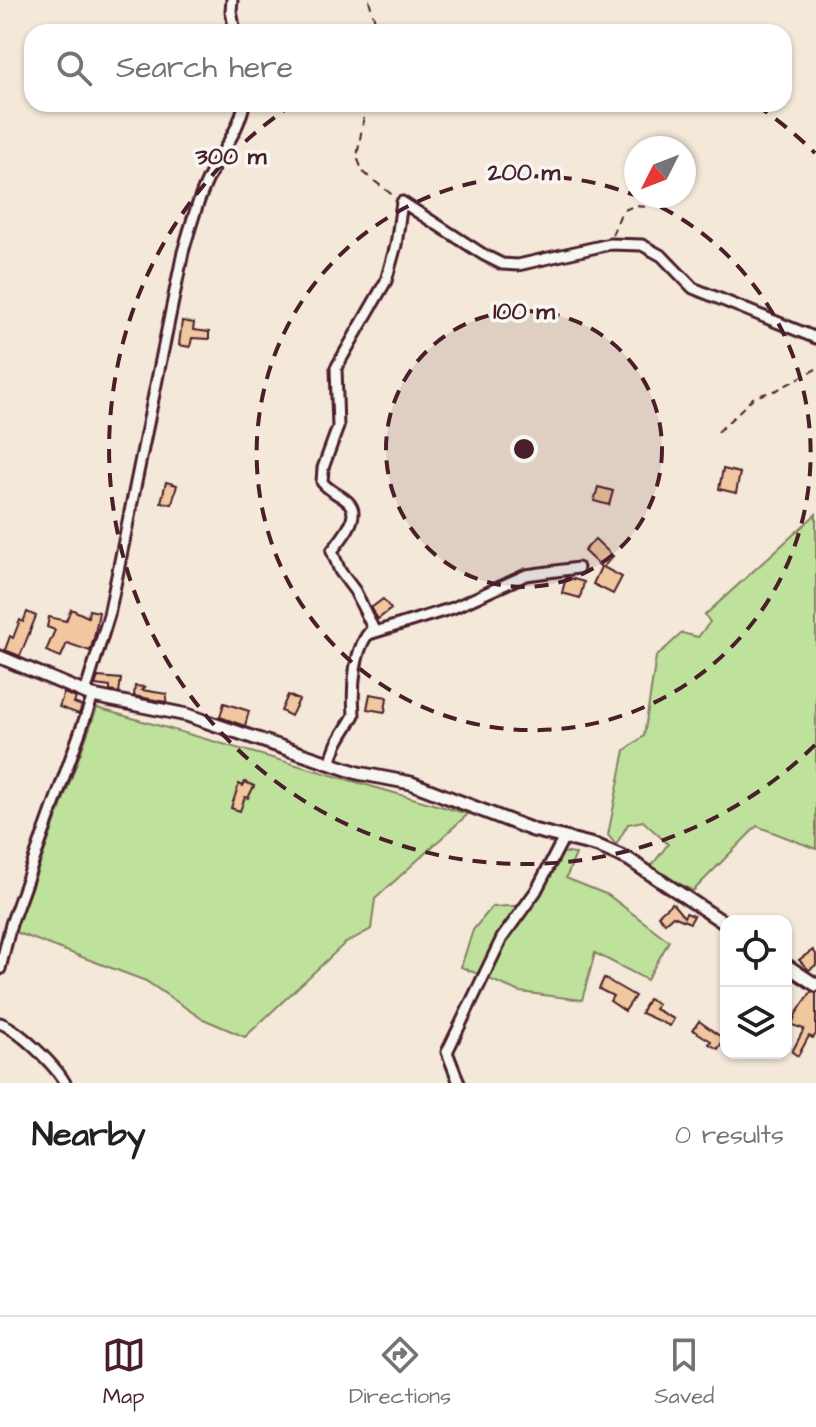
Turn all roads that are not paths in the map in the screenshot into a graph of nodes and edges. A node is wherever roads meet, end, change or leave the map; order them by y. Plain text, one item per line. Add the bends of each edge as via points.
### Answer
1 (232, 0) edge
2 (233, 24) edge
3 (243, 112) edge
4 (417, 213) junction
5 (400, 223) junction
6 (816, 338) edge
7 (578, 568) dead end
8 (364, 636) junction
9 (0, 657) edge
10 (89, 694) junction
11 (331, 763) junction
12 (563, 839) junction
13 (720, 920) edge
14 (0, 969) edge
15 (792, 969) edge
16 (816, 985) edge
17 (0, 1023) edge
18 (65, 1083) edge
19 (459, 1083) edge

1 - 2 street
3 - 10 street via 211,174 183,252
4 - 5 street
4 - 5 street via 402,202
4 - 6 street via 502,264 610,244 642,245 662,256 693,288
5 - 8 street via 386,281 336,368 338,427 323,468 322,482 352,508 349,526 332,551 373,628
7 - 8 street via 526,575 453,608
8 - 11 street via 354,715
9 - 10 street
10 - 11 street via 187,715
10 - 14 street
11 - 12 street via 411,783
12 - 13 street via 628,859
12 - 19 street via 536,891 502,938 447,1052
15 - 16 street
17 - 18 street via 26,1041

